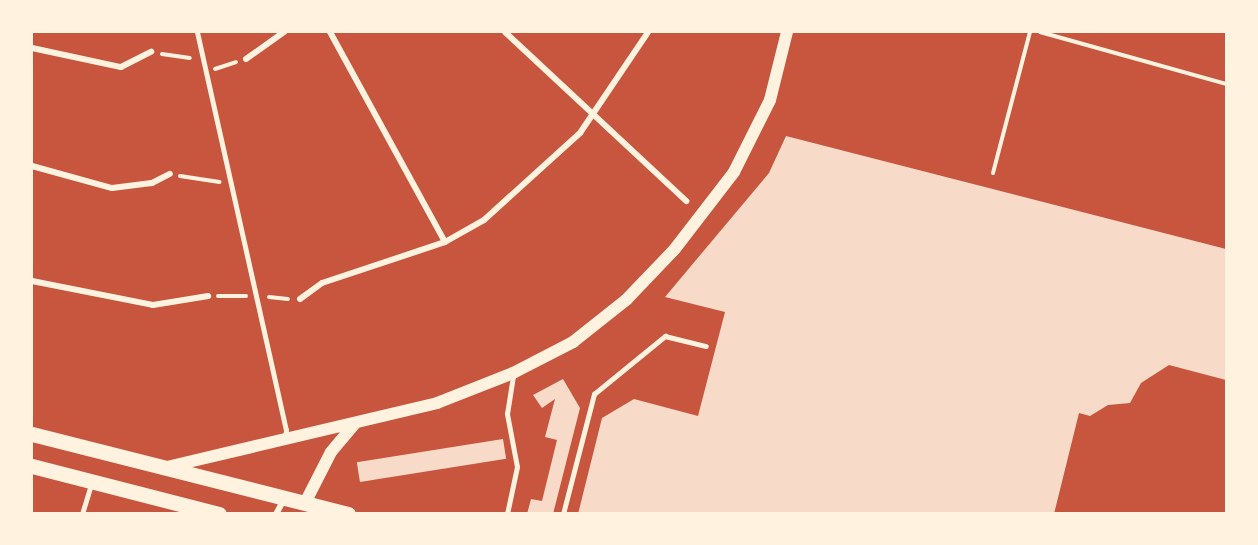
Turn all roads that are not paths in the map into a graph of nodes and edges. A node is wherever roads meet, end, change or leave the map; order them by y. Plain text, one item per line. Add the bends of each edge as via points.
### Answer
1 (197, 32) edge
2 (284, 32) edge
3 (330, 32) edge
4 (505, 32) edge
5 (648, 32) edge
6 (787, 32) edge
7 (32, 48) edge
8 (151, 52) road end
9 (246, 59) road end
10 (592, 114) junction
11 (32, 166) edge
12 (170, 174) road end
13 (686, 201) dead end
14 (445, 242) junction
15 (32, 281) edge
16 (208, 296) road end
17 (300, 299) road end
18 (706, 346) dead end
19 (513, 373) junction
20 (355, 423) junction
21 (32, 434) edge
22 (285, 439) junction
23 (32, 466) edge
24 (167, 467) junction
25 (91, 482) junction
26 (286, 497) junction
27 (176, 508) edge
28 (303, 508) edge
29 (82, 513) edge
30 (219, 513) edge
31 (276, 513) edge
32 (348, 513) edge
33 (507, 513) edge
34 (563, 513) edge

1 - 22 street
2 - 9 street
3 - 14 street
4 - 10 street
5 - 10 street
6 - 19 main road via 770,100 750,146 702,216 626,300 573,342
7 - 8 street via 121,68
10 - 13 street
10 - 14 street via 580,133 525,186 484,220
11 - 12 street via 112,188 152,183
14 - 17 street via 322,283
15 - 16 street via 153,305
18 - 34 lane via 665,336 594,394
19 - 20 main road via 437,403
19 - 33 lane via 507,414 517,467
20 - 22 main road
20 - 28 main road via 331,452
21 - 24 main road
22 - 24 main road
23 - 25 main road
24 - 26 main road
25 - 27 main road
25 - 29 lane
26 - 28 main road
26 - 31 street
27 - 30 main road
28 - 32 main road

